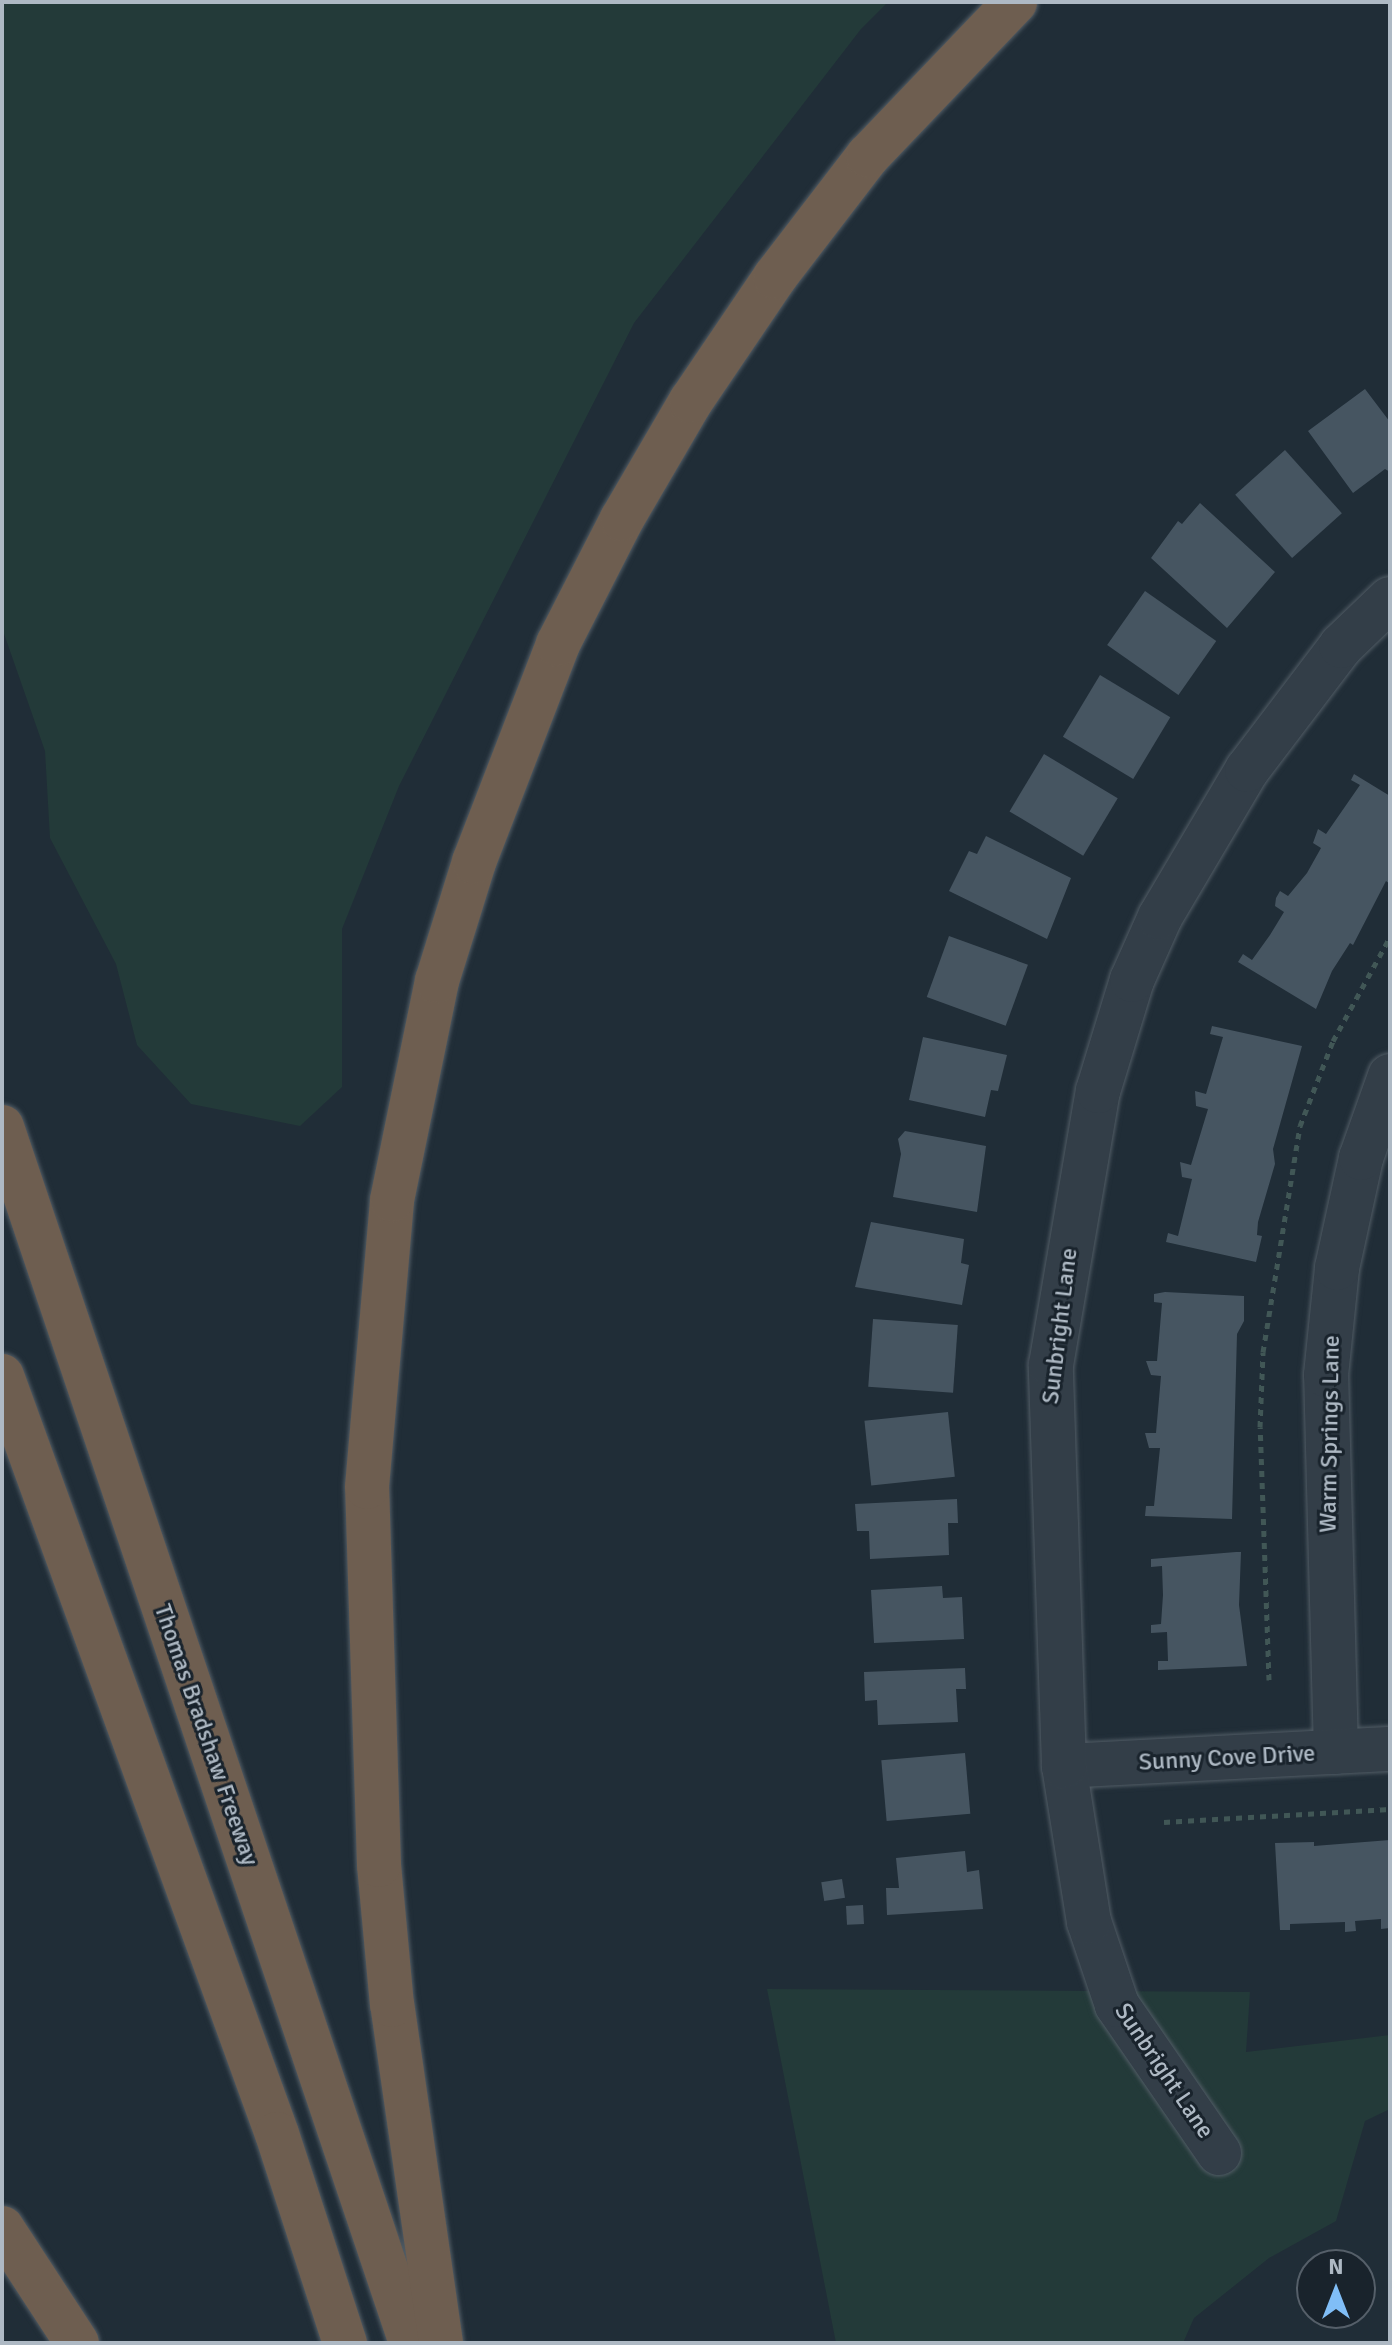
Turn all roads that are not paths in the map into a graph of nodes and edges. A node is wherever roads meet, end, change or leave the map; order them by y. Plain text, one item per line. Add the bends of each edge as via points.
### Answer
1 (1015, 2) edge
2 (1390, 599) edge
3 (1390, 1076) edge
4 (2, 1127) edge
5 (2, 1376) edge
6 (1390, 1749) edge
7 (1336, 1752) junction
8 (1064, 1766) junction
9 (1219, 2153) dead end
10 (2, 2228) edge
11 (77, 2343) edge
12 (345, 2343) edge
13 (411, 2343) edge
14 (441, 2343) edge

1 - 14 highway via 868,156 775,277 691,401 558,644 474,862 437,981 392,1200 367,1487 379,1865 392,2005
2 - 8 street, Sunbright Lane via 1321,670 1247,770 1160,917 1113,1033 1098,1091 1051,1365
3 - 7 street, Warm Springs Lane via 1358,1172 1337,1268 1326,1375
4 - 13 highway, Thomas Bradshaw Freeway
5 - 12 highway via 277,2134
6 - 7 street, Sunny Cove Drive
7 - 8 street, Sunny Cove Drive
8 - 9 street, Sunbright Lane via 1089,1922 1117,2005
10 - 11 highway

